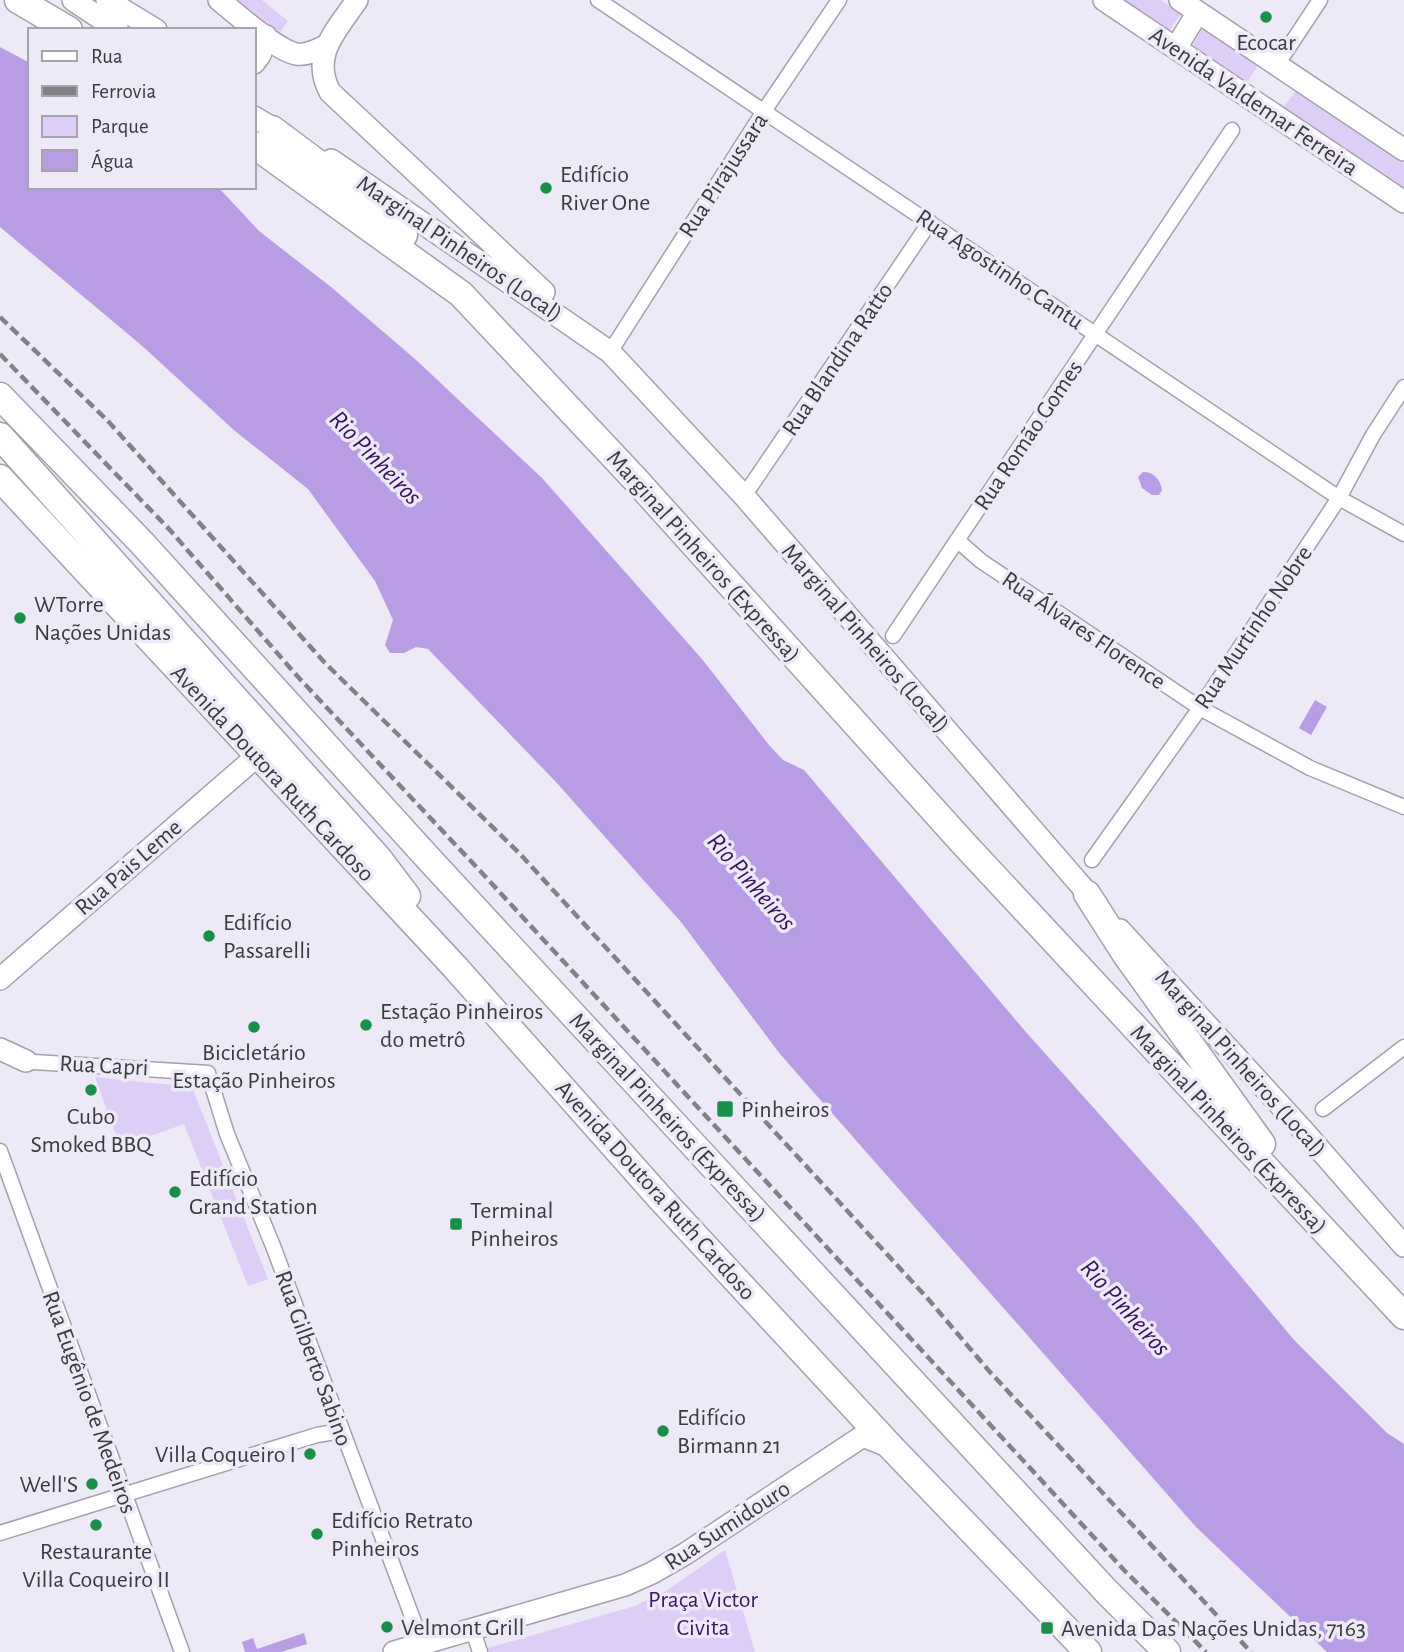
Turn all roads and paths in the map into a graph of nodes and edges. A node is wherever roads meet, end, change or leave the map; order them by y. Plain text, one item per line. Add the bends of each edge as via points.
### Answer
1 (18, 0) edge
2 (73, 0) edge
3 (107, 0) edge
4 (219, 0) edge
5 (357, 0) edge
6 (598, 0) edge
7 (839, 0) edge
8 (1104, 0) edge
9 (1320, 0) edge
10 (1189, 6) edge
11 (66, 28) edge
12 (115, 28) edge
13 (153, 28) edge
14 (255, 28) edge
15 (256, 29) edge
16 (265, 36) junction
17 (328, 45) junction
18 (1176, 48) junction
19 (256, 60) edge
20 (1277, 65) junction
21 (764, 111) junction
22 (260, 130) edge
23 (1233, 130) dead end
24 (1404, 150) edge
25 (1404, 202) edge
26 (930, 222) junction
27 (1096, 333) junction
28 (605, 348) junction
29 (1404, 387) edge
30 (0, 396) edge
31 (0, 436) edge
32 (0, 478) edge
33 (744, 496) junction
34 (1339, 498) junction
35 (1404, 534) edge
36 (957, 540) junction
37 (893, 636) dead end
38 (1200, 708) junction
39 (257, 756) junction
40 (1404, 807) edge
41 (1092, 860) dead end
42 (1087, 894) junction
43 (428, 939) junction
44 (0, 979) edge
45 (1404, 1047) edge
46 (0, 1049) edge
47 (0, 1060) edge
48 (26, 1061) junction
49 (208, 1073) joint
50 (1323, 1109) dead end
51 (0, 1152) edge
52 (1312, 1218) junction
53 (1404, 1246) edge
54 (1404, 1316) edge
55 (341, 1431) junction
56 (890, 1447) junction
57 (124, 1495) junction
58 (0, 1533) edge
59 (472, 1628) junction
60 (422, 1643) junction
61 (181, 1652) edge
62 (394, 1652) edge
63 (480, 1652) edge
64 (1088, 1652) edge
65 (1167, 1652) edge

1 - 11 highway
2 - 12 main road
3 - 13 main road
4 - 14 main road
5 - 17 main road
6 - 21 street, Rua Agostinho Cantu
7 - 21 street, Rua Pirajussara
8 - 18 main road, Avenida Valdemar Ferreira
9 - 20 street
10 - 18 main road
10 - 20 main road, Avenida Valdemar Ferreira
15 - 16 main road
16 - 17 main road via 296,54
16 - 19 main road
17 - 28 main road via 321,64 330,92
18 - 25 main road, Avenida Valdemar Ferreira
20 - 24 main road, Avenida Valdemar Ferreira
21 - 26 street, Rua Agostinho Cantu
21 - 28 street, Rua Pirajussara
22 - 28 main road, Marginal Pinheiros (Local) via 326,157
22 - 52 highway, Marginal Pinheiros (Expressa) via 371,205 432,261
23 - 27 street, Rua Romão Gomes
26 - 27 street, Rua Agostinho Cantu
26 - 33 street, Rua Blandina Ratto
27 - 34 street, Rua Agostinho Cantu
27 - 36 street, Rua Romão Gomes
28 - 33 main road, Marginal Pinheiros (Local)
29 - 34 street, Rua Murtinho Nobre
30 - 65 highway, Marginal Pinheiros (Expressa) via 141,541 428,858
31 - 43 highway via 379,859 419,914
32 - 39 highway, Avenida Doutora Ruth Cardoso
33 - 42 main road, Marginal Pinheiros (Local)
34 - 35 street, Rua Agostinho Cantu
34 - 38 street, Rua Murtinho Nobre
36 - 37 street, Rua Romão Gomes
36 - 38 street, Rua Álvares Florence via 981,561
38 - 40 street, Rua Álvares Florence via 1310,768
38 - 41 street, Rua Murtinho Nobre
39 - 43 highway, Avenida Doutora Ruth Cardoso
39 - 44 main road, Rua Pais Leme
42 - 52 highway via 1125,955
42 - 53 main road, Marginal Pinheiros (Local)
43 - 56 highway, Avenida Doutora Ruth Cardoso
45 - 50 street
46 - 48 main road
47 - 48 street, Rua Capri
48 - 49 street, Rua Capri
49 - 55 street, Rua Gilberto Sabino
51 - 57 street, Rua Eugênio de Medeiros
52 - 54 highway, Marginal Pinheiros (Expressa)
55 - 57 street
55 - 60 street, Rua Gilberto Sabino
56 - 59 main road, Rua Sumidouro via 863,1436 685,1554 625,1585
56 - 64 highway, Avenida Doutora Ruth Cardoso
57 - 58 street
57 - 61 street, Rua Eugênio de Medeiros
59 - 60 main road, Rua Sumidouro
59 - 63 street
60 - 62 main road, Rua Sumidouro

